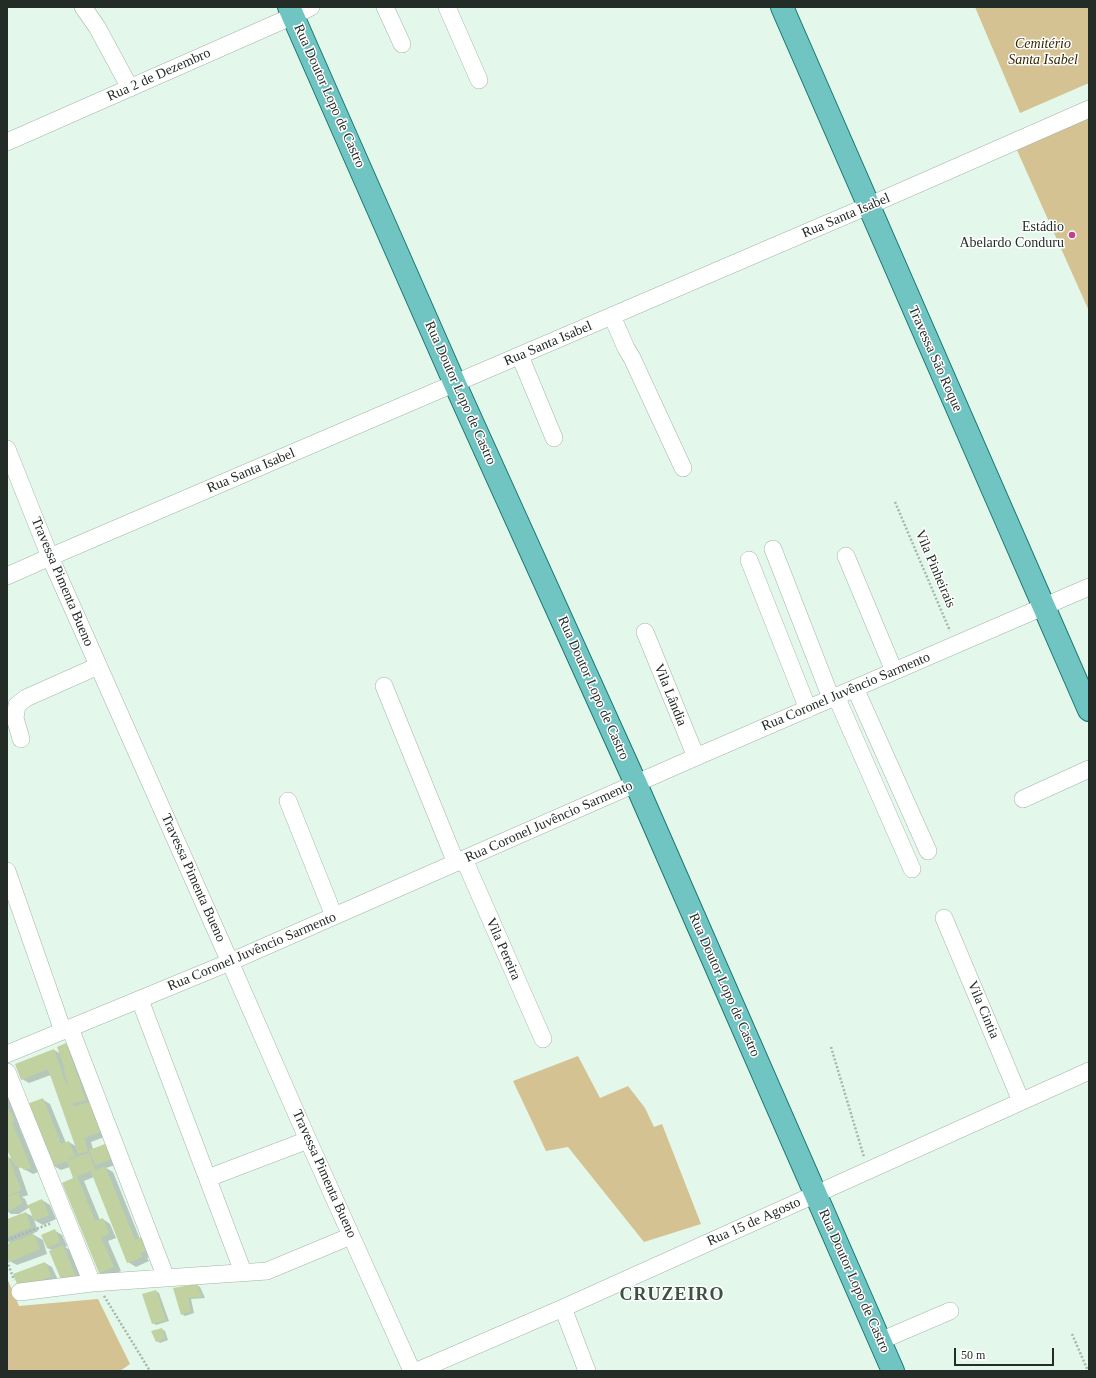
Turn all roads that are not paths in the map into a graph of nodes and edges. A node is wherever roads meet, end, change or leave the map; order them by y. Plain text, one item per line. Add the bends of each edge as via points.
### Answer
1 (83, 7) edge
2 (386, 7) edge
3 (447, 7) edge
4 (782, 7) edge
5 (298, 10) edge
6 (402, 44) dead end
7 (478, 80) dead end
8 (130, 88) junction
9 (1089, 109) edge
10 (7, 142) edge
11 (868, 206) junction
12 (612, 316) junction
13 (520, 356) junction
14 (455, 384) junction
15 (554, 438) dead end
16 (7, 449) edge
17 (683, 468) dead end
18 (773, 549) dead end
19 (846, 556) dead end
20 (50, 557) junction
21 (749, 560) dead end
22 (7, 576) edge
23 (1089, 587) edge
24 (1044, 607) junction
25 (645, 632) dead end
26 (98, 666) junction
27 (894, 671) junction
28 (384, 686) dead end
29 (855, 688) junction
30 (834, 697) junction
31 (808, 709) junction
32 (1089, 710) edge
33 (22, 739) dead end
34 (696, 757) junction
35 (1089, 769) edge
36 (636, 784) junction
37 (1023, 799) dead end
38 (288, 800) dead end
39 (928, 851) dead end
40 (460, 861) junction
41 (912, 868) dead end
42 (7, 872) edge
43 (334, 916) junction
44 (944, 918) dead end
45 (230, 962) junction
46 (140, 1000) junction
47 (66, 1030) junction
48 (543, 1039) dead end
49 (7, 1054) edge
50 (1089, 1070) edge
51 (7, 1072) edge
52 (1022, 1101) junction
53 (308, 1140) junction
54 (208, 1178) junction
55 (816, 1194) junction
56 (351, 1236) junction
57 (243, 1272) junction
58 (166, 1278) junction
59 (98, 1289) junction
60 (20, 1292) dead end
61 (564, 1308) junction
62 (950, 1311) dead end
63 (880, 1341) junction
64 (412, 1371) edge
65 (417, 1371) edge
66 (587, 1371) edge
67 (893, 1371) edge

1 - 8 street via 97,27
2 - 6 street
3 - 7 street
4 - 11 main road, Travessa São Roque
5 - 8 street, Rua 2 de Dezembro
5 - 14 main road, Rua Doutor Lopo de Castro
8 - 10 street, Rua 2 de Dezembro
9 - 11 street, Rua Santa Isabel
11 - 12 street, Rua Santa Isabel
11 - 24 main road, Travessa São Roque
12 - 13 street, Rua Santa Isabel
12 - 17 street
13 - 14 street, Rua Santa Isabel
13 - 15 street
14 - 20 street, Rua Santa Isabel
14 - 36 main road, Rua Doutor Lopo de Castro
16 - 20 street, Travessa Pimenta Bueno
18 - 30 street
19 - 27 street
20 - 22 street, Rua Santa Isabel
20 - 26 street, Travessa Pimenta Bueno
21 - 31 street
23 - 24 street, Rua Coronel Juvêncio Sarmento
24 - 27 street, Rua Coronel Juvêncio Sarmento
24 - 32 main road, Travessa São Roque
25 - 34 street, Vila Lândia
26 - 33 street via 26,698 17,705 15,718
26 - 45 street, Travessa Pimenta Bueno
27 - 29 street, Rua Coronel Juvêncio Sarmento
28 - 40 street, Vila Pereira
29 - 30 street, Rua Coronel Juvêncio Sarmento
29 - 39 street
30 - 31 street, Rua Coronel Juvêncio Sarmento
30 - 41 street
31 - 34 street, Rua Coronel Juvêncio Sarmento
34 - 36 street, Rua Coronel Juvêncio Sarmento
35 - 37 street
36 - 40 street, Rua Coronel Juvêncio Sarmento
36 - 55 main road, Rua Doutor Lopo de Castro
38 - 43 street
40 - 43 street, Rua Coronel Juvêncio Sarmento
40 - 48 street, Vila Pereira
42 - 47 street
43 - 45 street, Rua Coronel Juvêncio Sarmento
44 - 52 street, Vila Cintia
45 - 46 street, Rua Coronel Juvêncio Sarmento
45 - 53 street, Travessa Pimenta Bueno
46 - 47 street, Rua Coronel Juvêncio Sarmento
46 - 54 street
47 - 49 street, Rua Coronel Juvêncio Sarmento
47 - 58 street
50 - 52 street, Rua 15 de Agosto
51 - 59 street via 65,1217
52 - 55 street, Rua 15 de Agosto
53 - 54 street
53 - 56 street, Travessa Pimenta Bueno
54 - 57 street
55 - 61 street, Rua 15 de Agosto
55 - 63 main road, Rua Doutor Lopo de Castro
56 - 57 street via 267,1271
56 - 64 street, Travessa Pimenta Bueno
57 - 58 street
58 - 59 street
59 - 60 street
61 - 65 street, Rua 15 de Agosto
61 - 66 street
62 - 63 street
63 - 67 main road, Rua Doutor Lopo de Castro

